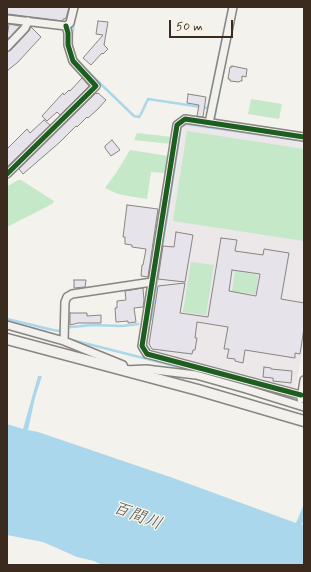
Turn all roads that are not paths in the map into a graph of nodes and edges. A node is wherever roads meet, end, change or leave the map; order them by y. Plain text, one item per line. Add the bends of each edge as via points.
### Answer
1 (74, 7) edge
2 (233, 7) edge
3 (7, 19) edge
4 (28, 21) junction
5 (66, 26) junction
6 (7, 47) edge
7 (209, 123) junction
8 (304, 137) edge
9 (7, 174) edge
10 (152, 282) junction
11 (7, 325) edge
12 (7, 339) edge
13 (64, 341) junction
14 (125, 370) junction
15 (197, 371) junction
16 (304, 380) edge
17 (301, 395) junction
18 (302, 406) edge
19 (304, 421) edge

1 - 5 street via 70,23
2 - 7 street
3 - 4 street
4 - 5 street
4 - 6 street via 25,28
5 - 9 street via 73,61 96,86
7 - 8 street
7 - 10 street via 185,119 177,125
10 - 13 street via 72,294 67,297
10 - 15 street via 142,346 147,354
11 - 13 street
12 - 14 street
13 - 14 street via 122,365
14 - 15 street via 146,368
14 - 19 street
15 - 17 street
15 - 18 street
16 - 17 street
17 - 18 street

